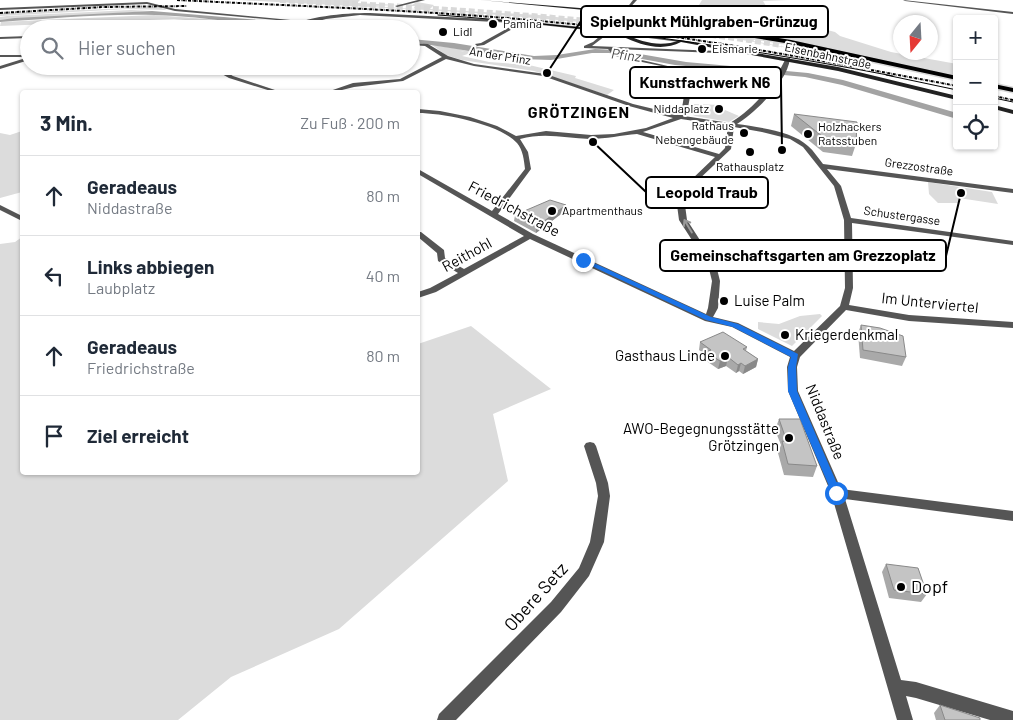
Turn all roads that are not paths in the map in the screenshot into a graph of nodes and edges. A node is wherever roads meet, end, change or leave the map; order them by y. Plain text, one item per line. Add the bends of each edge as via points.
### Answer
1 (423, 0) edge
2 (482, 0) edge
3 (635, 0) edge
4 (905, 0) edge
5 (981, 1) edge
6 (397, 6) dead end
7 (0, 7) edge
8 (998, 12) junction
9 (1013, 13) edge
10 (624, 16) junction
11 (283, 20) edge
12 (319, 20) edge
13 (522, 22) junction
14 (681, 27) junction
15 (607, 33) dead end
16 (624, 35) dead end
17 (0, 38) edge
18 (20, 38) edge
19 (680, 41) junction
20 (595, 43) junction
21 (420, 45) edge
22 (477, 45) dead end
23 (608, 46) junction
24 (744, 51) junction
25 (0, 56) edge
26 (20, 57) edge
27 (446, 57) junction
28 (788, 59) junction
29 (20, 60) edge
30 (896, 67) junction
31 (0, 68) edge
32 (420, 70) edge
33 (228, 75) edge
34 (411, 75) edge
35 (953, 78) edge
36 (998, 88) edge
37 (272, 90) edge
38 (337, 90) edge
39 (1013, 90) edge
40 (953, 97) edge
41 (998, 108) edge
42 (420, 110) edge
43 (1013, 112) edge
44 (681, 116) junction
45 (731, 125) junction
46 (639, 133) junction
47 (516, 138) junction
48 (719, 156) junction
49 (822, 166) junction
50 (420, 172) edge
51 (1013, 191) edge
52 (0, 207) edge
53 (493, 215) junction
54 (20, 219) edge
55 (848, 220) junction
56 (420, 236) edge
57 (530, 236) junction
58 (1013, 243) edge
59 (463, 272) junction
60 (420, 294) edge
61 (844, 307) junction
62 (708, 319) junction
63 (1013, 325) edge
64 (795, 356) junction
65 (590, 446) dead end
66 (836, 493) junction
67 (1013, 516) edge
68 (894, 688) junction
69 (1013, 719) edge
70 (445, 720) edge
71 (905, 720) edge

1 - 6 street
2 - 10 street
3 - 10 street
4 - 8 street
5 - 8 street
7 - 11 street via 142,3 175,10
8 - 9 street
10 - 14 highway
10 - 14 highway
12 - 13 street, Eisenbahnstraße via 360,14
13 - 19 street, Eisenbahnstraße
13 - 22 street
14 - 30 highway
14 - 30 highway via 692,30 695,26 769,38
15 - 20 street
16 - 19 street via 656,44
17 - 18 street
19 - 24 street, Eisenbahnstraße
20 - 23 street
20 - 23 street via 586,47
21 - 27 street, An der Pfinz via 429,46
23 - 24 street
23 - 44 street via 615,54 682,71 686,79 686,102
24 - 28 street, Eisenbahnstraße
25 - 26 street
27 - 32 street
27 - 44 street, An der Pfinz via 544,75 631,105
28 - 40 street, Eisenbahnstraße
28 - 45 street via 783,72 748,116
29 - 31 street
30 - 30 highway via 782,44
30 - 35 highway
33 - 37 street
34 - 38 street via 401,80 357,84
36 - 39 highway
41 - 43 street
42 - 47 street via 472,120
44 - 45 street, An der Pfinz
44 - 46 street
45 - 48 street via 728,149
45 - 49 street via 792,138 805,146
46 - 47 street via 589,137 542,131
46 - 48 street
47 - 53 street via 526,152 528,169
62 -> 48 street via 713,308 716,281 712,265 683,220 682,205 692,182
49 - 51 street, Grezzostraße
49 - 55 street via 841,194
50 - 53 street, Friedrichstraße
52 - 54 street
53 - 57 street, Friedrichstraße
55 - 58 street, Schustergasse
55 - 61 street via 850,278
56 - 59 street via 441,252 441,259
57 - 59 street, Reithohl
57 - 62 street, Friedrichstraße
59 - 60 street, Reithohl
61 - 63 street, Im Unterviertel via 909,318
61 - 64 street
62 - 64 street, Friedrichstraße via 735,325
64 - 66 street, Niddastraße via 793,391
65 - 70 street, Obere Setz via 604,496 597,542 584,572 556,607
66 - 67 street
66 - 68 street, Niddastraße
68 - 69 street via 916,690
68 - 71 street, Niddastraße

